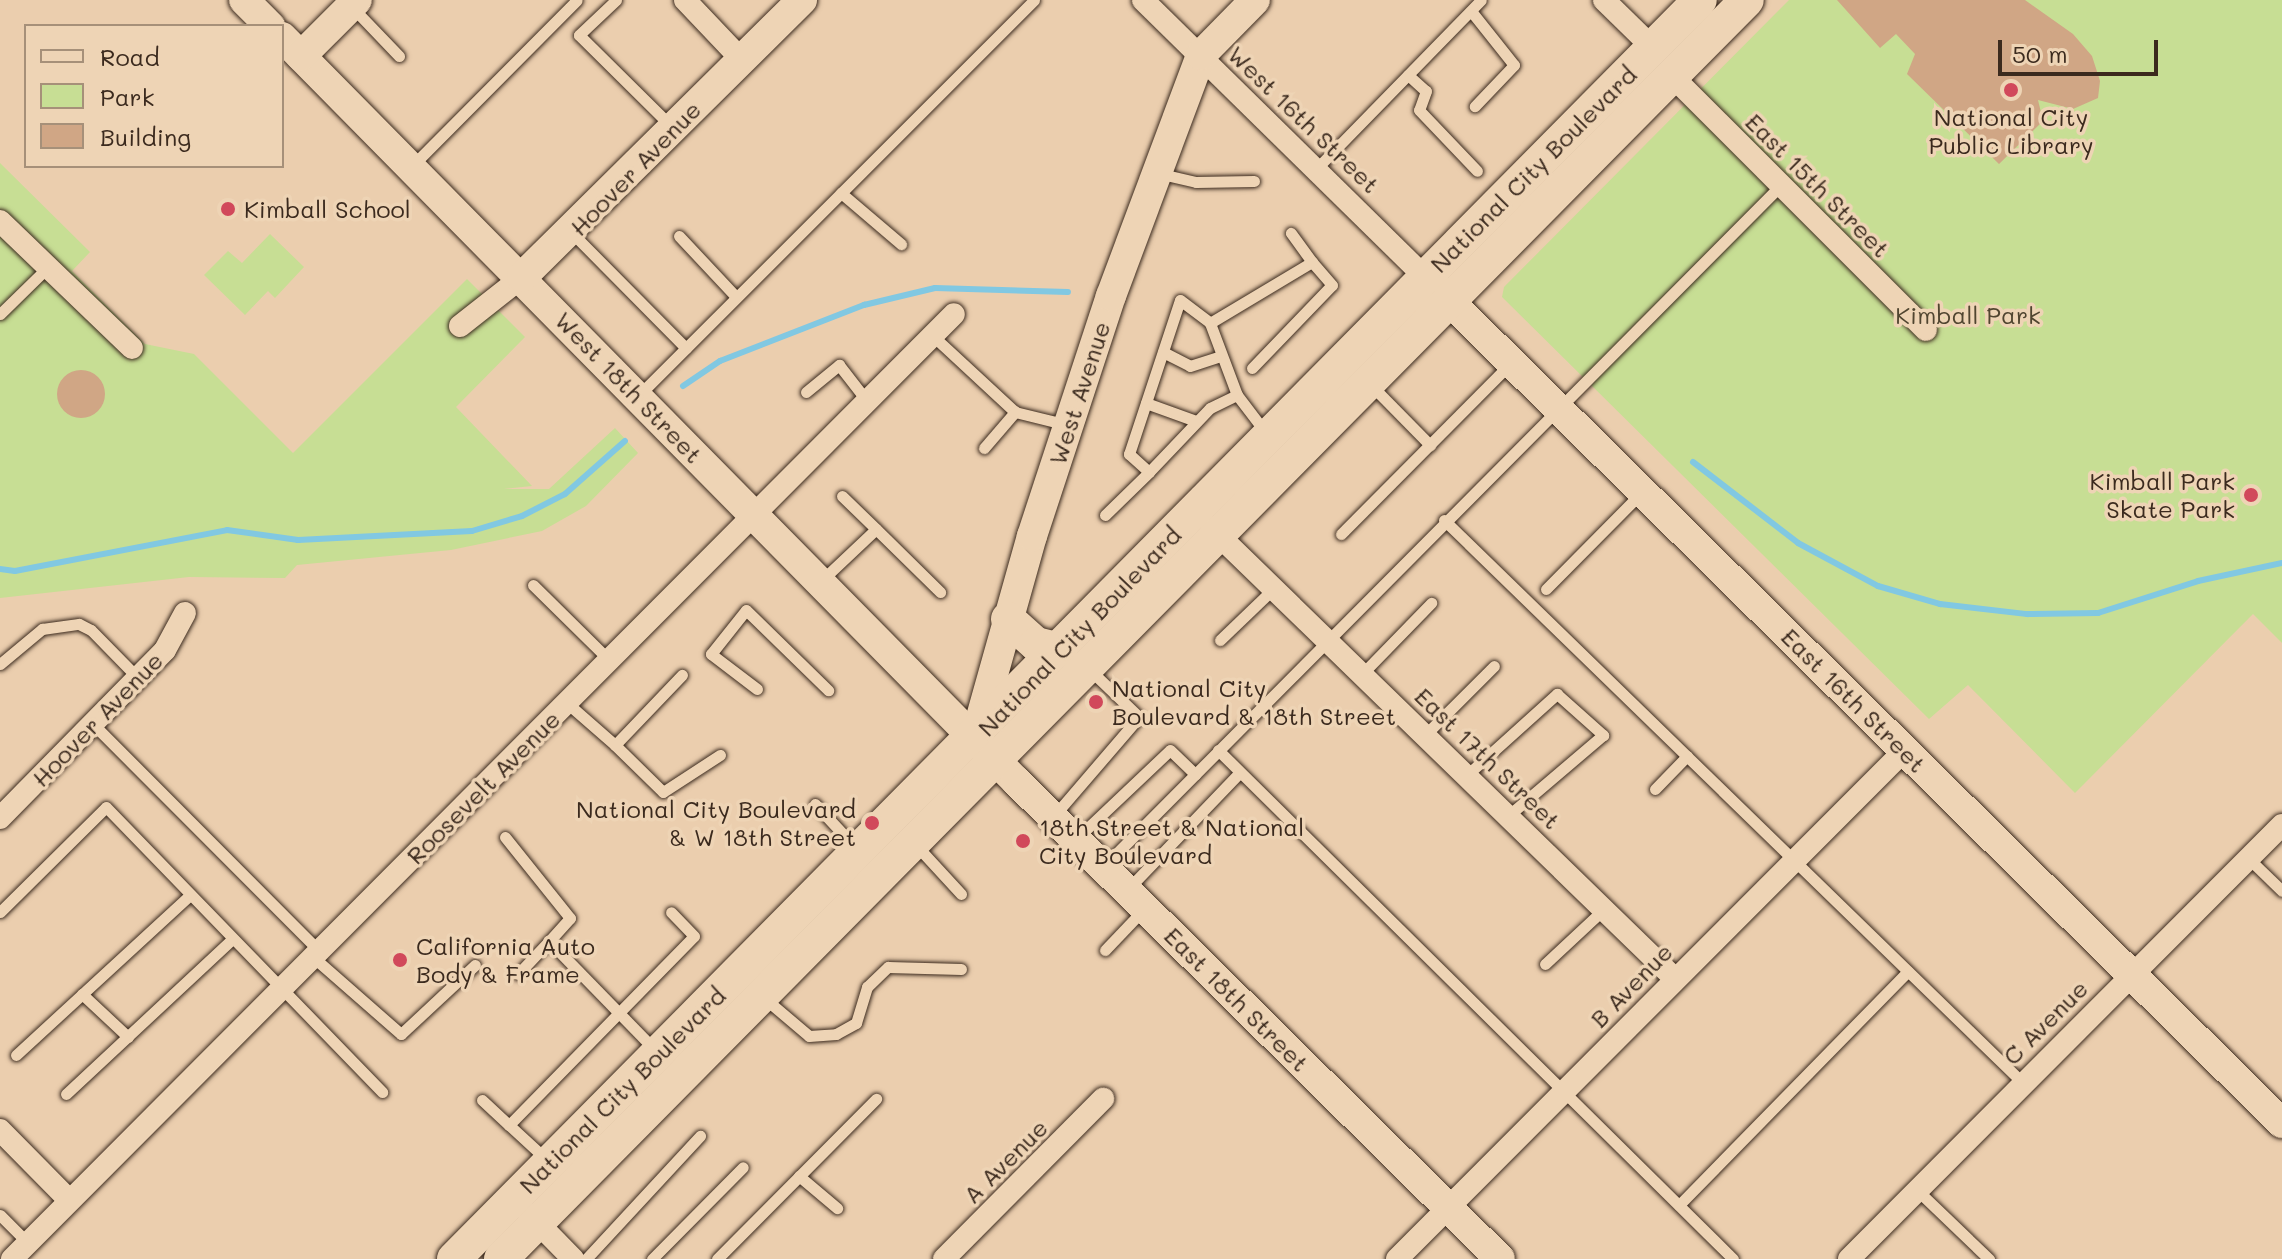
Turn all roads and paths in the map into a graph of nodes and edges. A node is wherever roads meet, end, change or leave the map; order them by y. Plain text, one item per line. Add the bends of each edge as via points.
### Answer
1 (244, 0) edge
2 (577, 0) edge
3 (616, 0) edge
4 (685, 0) edge
5 (802, 0) edge
6 (1034, 0) edge
7 (1143, 0) edge
8 (1255, 0) edge
9 (1481, 0) edge
10 (1604, 0) edge
11 (1700, 0) edge
12 (1747, 0) edge
13 (347, 5) edge
14 (1471, 11) junction
15 (268, 24) edge
16 (292, 47) edge
17 (1653, 48) junction
18 (1201, 55) junction
19 (399, 56) dead end
20 (741, 59) junction
21 (1408, 75) junction
22 (1672, 76) junction
23 (1475, 106) dead end
24 (674, 129) junction
25 (411, 167) junction
26 (1318, 167) junction
27 (1477, 171) dead end
28 (1157, 173) junction
29 (1254, 181) dead end
30 (1781, 185) junction
31 (841, 193) junction
32 (0, 221) edge
33 (572, 233) junction
34 (1291, 233) dead end
35 (679, 236) dead end
36 (901, 244) dead end
37 (1312, 262) junction
38 (48, 267) junction
39 (522, 277) junction
40 (1438, 289) junction
41 (736, 297) junction
42 (0, 314) edge
43 (954, 314) dead end
44 (1210, 323) junction
45 (460, 326) dead end
46 (1926, 330) dead end
47 (933, 336) junction
48 (132, 348) dead end
49 (686, 348) junction
50 (1163, 352) junction
51 (1220, 356) junction
52 (1512, 362) junction
53 (1252, 368) dead end
54 (1369, 383) junction
55 (806, 392) dead end
56 (1237, 395) junction
57 (638, 396) junction
58 (867, 401) junction
59 (1146, 403) junction
60 (1558, 408) junction
61 (1015, 412) junction
62 (1196, 421) junction
63 (1068, 425) junction
64 (1269, 437) junction
65 (1430, 445) junction
66 (984, 448) dead end
67 (1149, 472) junction
68 (1642, 491) junction
69 (842, 496) dead end
70 (755, 515) junction
71 (1105, 515) dead end
72 (1444, 520) junction
73 (1207, 524) junction
74 (876, 529) junction
75 (1341, 534) dead end
76 (822, 581) junction
77 (533, 585) dead end
78 (1274, 588) junction
79 (1546, 589) dead end
80 (940, 592) dead end
81 (1431, 603) dead end
82 (185, 613) dead end
83 (1008, 619) junction
84 (1327, 639) junction
85 (1220, 640) dead end
86 (1074, 659) junction
87 (609, 660) junction
88 (0, 664) edge
89 (1494, 666) dead end
90 (1363, 673) junction
91 (682, 675) dead end
92 (138, 678) junction
93 (757, 689) dead end
94 (828, 690) dead end
95 (567, 703) junction
96 (93, 724) junction
97 (1426, 734) junction
98 (615, 745) junction
99 (987, 748) junction
100 (1218, 750) junction
101 (1905, 750) junction
102 (720, 755) dead end
103 (1687, 756) junction
104 (1240, 772) junction
105 (1195, 774) junction
106 (1468, 774) junction
107 (1655, 789) dead end
108 (815, 804) dead end
109 (1509, 815) junction
110 (1053, 817) junction
111 (0, 818) edge
112 (2282, 825) edge
113 (505, 837) dead end
114 (1075, 839) junction
115 (914, 844) junction
116 (860, 852) junction
117 (2248, 858) junction
118 (1794, 860) junction
119 (1103, 867) junction
120 (2282, 891) edge
121 (961, 894) dead end
122 (190, 895) junction
123 (1136, 900) junction
124 (1604, 909) junction
125 (0, 912) edge
126 (671, 912) dead end
127 (232, 939) junction
128 (549, 941) junction
129 (1105, 950) dead end
130 (316, 954) junction
131 (1545, 964) dead end
132 (475, 965) dead end
133 (961, 969) dead end
134 (1908, 971) junction
135 (2131, 973) junction
136 (518, 974) dead end
137 (1673, 977) junction
138 (281, 990) junction
139 (82, 994) junction
140 (763, 996) junction
141 (619, 1012) junction
142 (128, 1037) junction
143 (659, 1054) junction
144 (16, 1055) dead end
145 (2022, 1082) junction
146 (1566, 1090) junction
147 (382, 1092) dead end
148 (66, 1094) dead end
149 (876, 1099) dead end
150 (1103, 1099) dead end
151 (482, 1100) dead end
152 (2282, 1123) edge
153 (509, 1125) junction
154 (0, 1130) edge
155 (700, 1136) dead end
156 (550, 1162) junction
157 (743, 1167) dead end
158 (799, 1176) junction
159 (1917, 1189) junction
160 (513, 1199) junction
161 (69, 1200) junction
162 (1679, 1205) junction
163 (1448, 1207) junction
164 (837, 1208) dead end
165 (0, 1215) edge
166 (537, 1223) junction
167 (20, 1251) edge
168 (454, 1259) edge
169 (501, 1259) edge
170 (573, 1259) edge
171 (586, 1259) edge
172 (652, 1259) edge
173 (717, 1259) edge
174 (944, 1259) edge
175 (1397, 1259) edge
176 (1500, 1259) edge
177 (1733, 1259) edge
178 (1849, 1259) edge
179 (1989, 1259) edge

1 - 15 street
2 - 25 lane
3 - 24 lane via 579,35
4 - 20 street
5 - 20 street, Hoover Avenue
6 - 31 lane
7 - 18 street, West 16th Street
8 - 18 street
9 - 14 lane
10 - 17 street
11 - 17 main road, National City Boulevard
12 - 22 main road, National City Boulevard
13 - 16 street
13 - 19 lane
14 - 21 lane
14 - 23 lane via 1514,65
16 - 25 street, West 18th Street
17 - 40 main road, National City Boulevard
18 - 26 street, West 16th Street
18 - 28 street, West Avenue
20 - 24 street, Hoover Avenue
21 - 26 lane
21 - 27 lane via 1426,91 1419,110
22 - 30 street, East 15th Street
22 - 40 main road, National City Boulevard
24 - 33 street, Hoover Avenue
25 - 39 street, West 18th Street
26 - 40 street, West 16th Street
28 - 29 lane via 1196,182
28 - 63 street, West Avenue
30 - 46 street, East 15th Street
30 - 60 lane
31 - 36 lane
31 - 41 lane
32 - 38 street
33 - 39 street, Hoover Avenue
33 - 49 lane
34 - 37 lane
35 - 41 lane
37 - 44 lane
37 - 53 lane via 1332,285
38 - 42 lane
38 - 48 street
39 - 45 street, Hoover Avenue
39 - 57 street, West 18th Street
40 - 52 street, East 16th Street
40 - 54 main road, National City Boulevard
40 - 64 main road, National City Boulevard
41 - 49 lane
43 - 47 street, Roosevelt Avenue
44 - 50 lane via 1180,300
44 - 51 lane
47 - 58 street, Roosevelt Avenue
47 - 61 lane
49 - 57 lane
50 - 51 lane via 1190,366
50 - 59 lane
51 - 56 lane
52 - 60 street, East 16th Street
52 - 65 lane
54 - 65 lane
54 - 73 main road, National City Boulevard
55 - 58 lane via 839,365
56 - 62 lane
56 - 64 lane
57 - 70 street, West 18th Street
58 - 70 street, Roosevelt Avenue
59 - 62 lane
59 - 67 lane via 1129,454
60 - 68 street, East 16th Street
60 - 72 lane
61 - 63 lane
61 - 66 lane
62 - 67 lane
63 - 83 street, West Avenue
64 - 73 main road, National City Boulevard
65 - 75 lane
67 - 71 lane
68 - 79 lane
68 - 101 street, East 16th Street
69 - 74 lane
70 - 76 street, West 18th Street
70 - 87 street, Roosevelt Avenue
72 - 84 lane
72 - 103 lane
73 - 78 street, East 17th Street
73 - 86 main road, National City Boulevard
74 - 76 lane
74 - 80 lane
76 - 99 street, West 18th Street
77 - 87 lane
78 - 84 street, East 17th Street
78 - 85 lane
81 - 90 lane
82 - 92 street, Hoover Avenue via 165,650
83 - 86 main road via 1036,644
83 - 99 street, West Avenue
84 - 90 street, East 17th Street
84 - 100 lane
86 - 99 main road, National City Boulevard
86 - 110 lane via 1139,717
87 - 95 street, Roosevelt Avenue
88 - 92 lane via 42,629 79,624
89 - 97 lane
90 - 97 street, East 17th Street
91 - 98 lane
92 - 96 street, Hoover Avenue
93 - 94 lane via 711,654 746,610
95 - 98 lane
95 - 130 street, Roosevelt Avenue
96 - 111 street, Hoover Avenue
96 - 130 lane
97 - 106 street, East 17th Street
98 - 102 lane via 663,792
99 - 110 street, East 18th Street
99 - 115 main road, National City Boulevard
99 - 116 main road, National City Boulevard
100 - 104 lane
100 - 105 lane
101 - 118 street, B Avenue
101 - 135 street, East 16th Street
103 - 107 lane
103 - 118 lane
104 - 123 lane
104 - 146 lane
105 - 114 lane via 1170,750
105 - 119 lane
106 - 109 street, East 17th Street
106 - 109 lane via 1557,694 1603,735
108 - 116 lane
109 - 124 street, East 17th Street
110 - 114 street, East 18th Street
112 - 117 street, C Avenue
113 - 128 lane via 570,918
114 - 119 street, East 18th Street
115 - 121 lane
115 - 140 main road, National City Boulevard
116 - 143 main road, National City Boulevard
117 - 120 lane
117 - 135 street, C Avenue
118 - 134 lane
118 - 137 street, B Avenue
119 - 123 street, East 18th Street
122 - 125 lane via 106,807
122 - 127 lane
122 - 139 lane
123 - 129 lane
123 - 163 street, East 18th Street
124 - 131 lane
124 - 137 street, East 17th Street
126 - 141 lane via 694,936
127 - 138 lane
127 - 142 lane
128 - 136 lane
128 - 141 lane
130 - 132 lane via 401,1034
130 - 138 street, Roosevelt Avenue
133 - 140 lane via 888,967 867,987 856,1023 836,1034 809,1036
134 - 145 lane
134 - 162 lane
135 - 145 street, C Avenue
135 - 152 street, East 16th Street
137 - 146 street, B Avenue
138 - 147 lane
138 - 161 street, Roosevelt Avenue
139 - 142 lane
139 - 144 lane
140 - 166 main road, National City Boulevard
141 - 143 lane
141 - 153 lane
142 - 148 lane
143 - 156 main road, National City Boulevard
145 - 159 street, C Avenue
146 - 162 lane
146 - 163 street, B Avenue
149 - 158 lane
150 - 174 street, A Avenue
151 - 153 lane
153 - 156 lane
154 - 161 street
155 - 171 lane
156 - 160 main road, National City Boulevard
157 - 172 lane
158 - 164 lane
158 - 173 lane
159 - 178 street, C Avenue
159 - 179 lane
160 - 166 street
160 - 168 main road, National City Boulevard
161 - 167 street, Roosevelt Avenue
162 - 177 lane
163 - 175 street, B Avenue
163 - 176 street, East 18th Street
165 - 167 lane
166 - 169 main road, National City Boulevard
166 - 170 street

